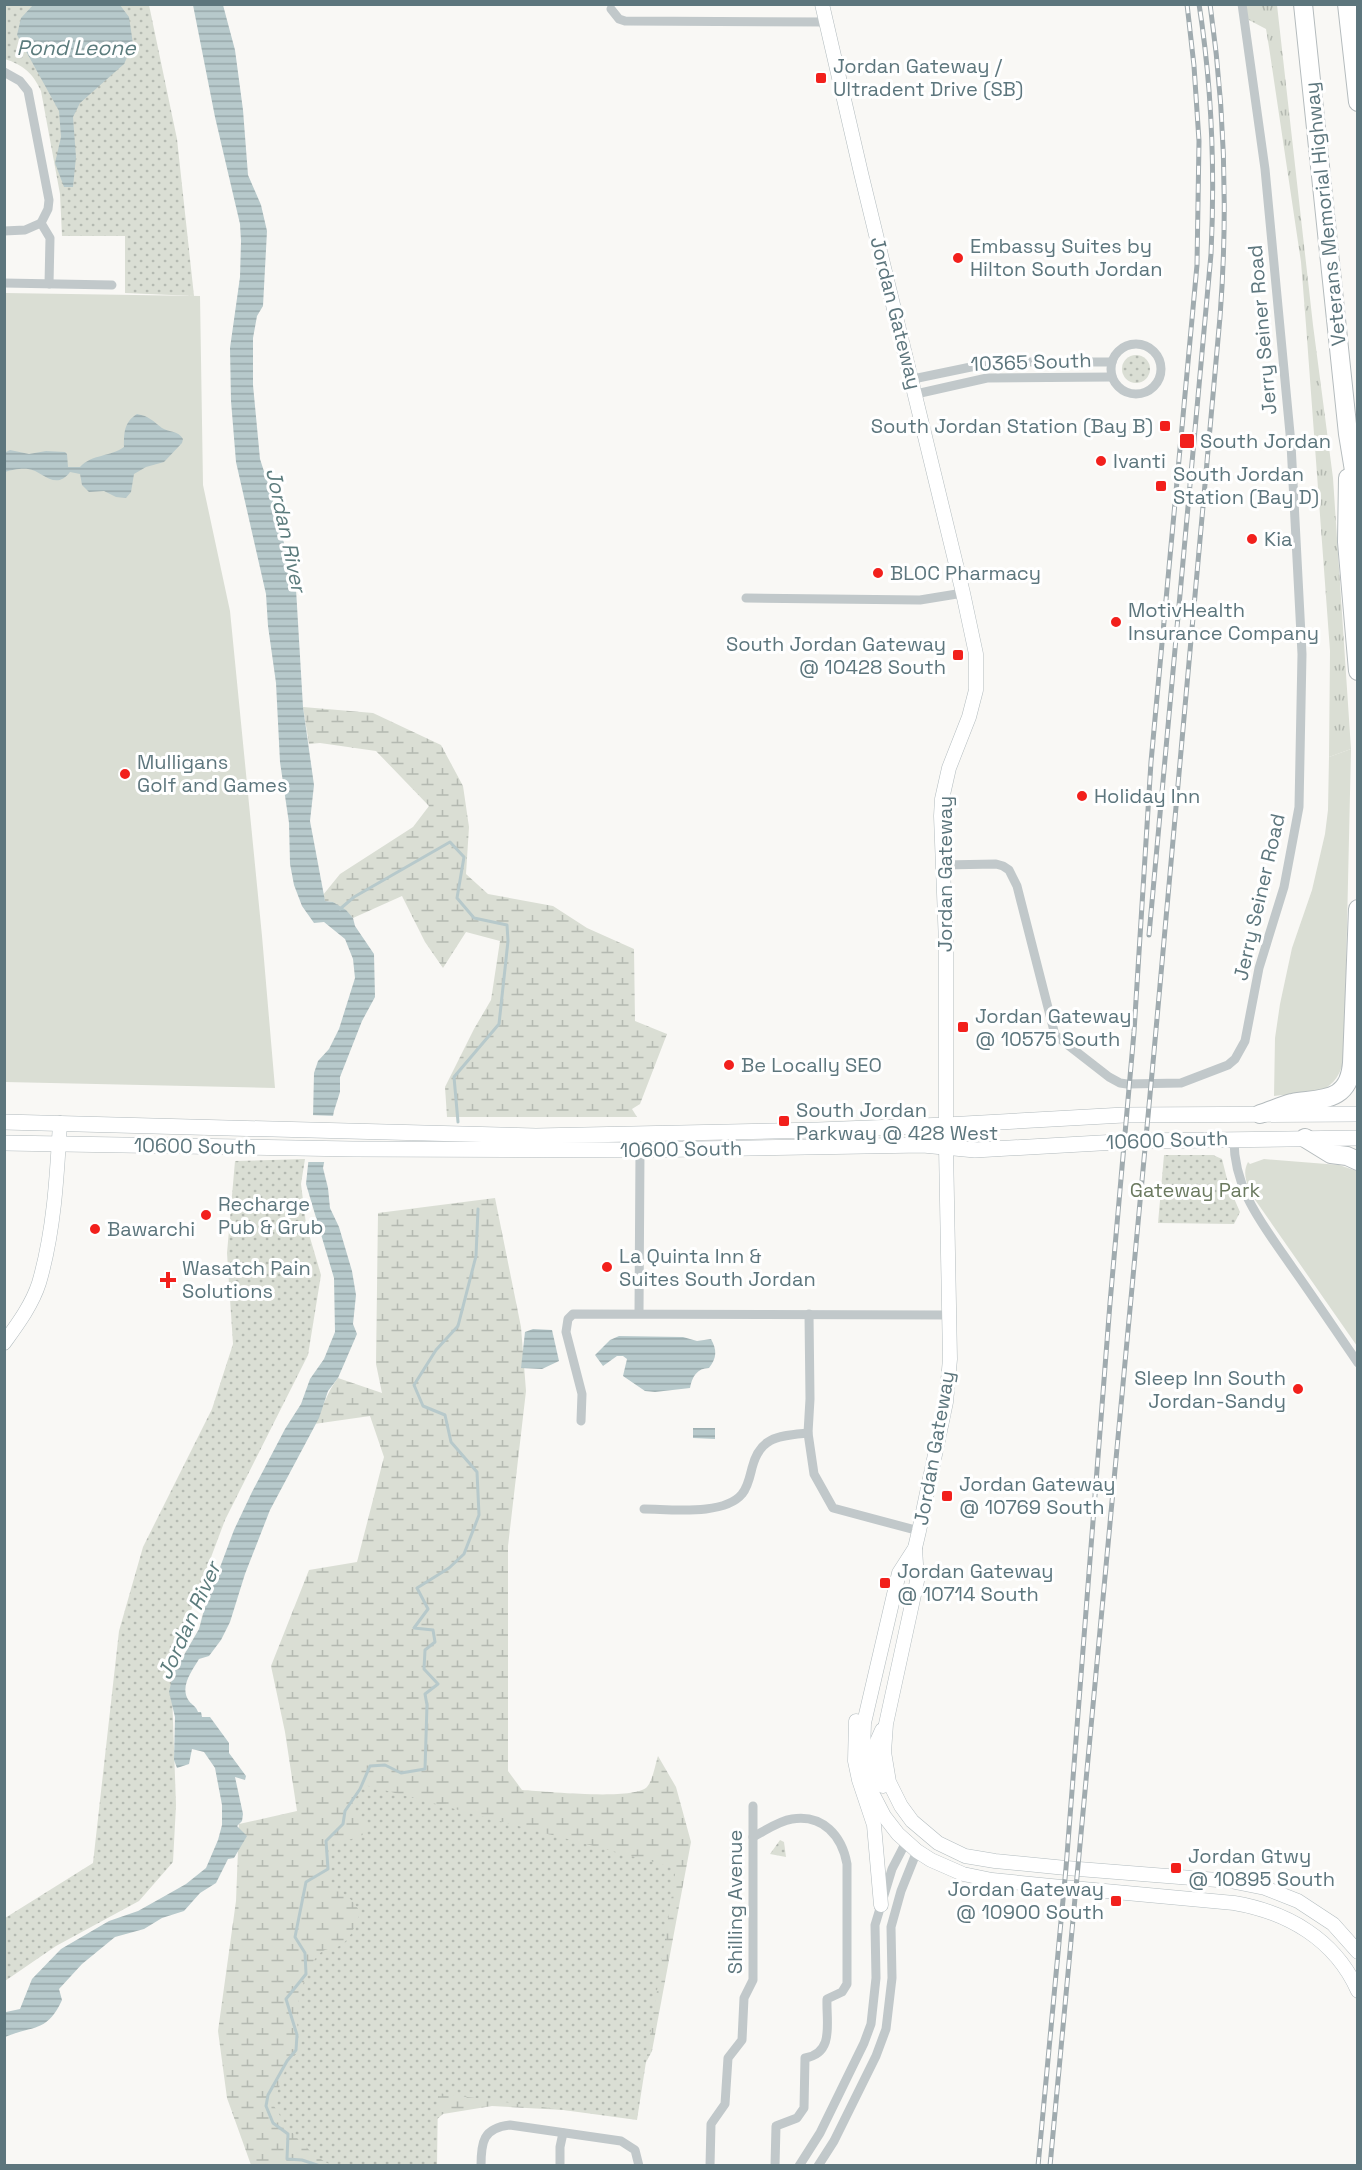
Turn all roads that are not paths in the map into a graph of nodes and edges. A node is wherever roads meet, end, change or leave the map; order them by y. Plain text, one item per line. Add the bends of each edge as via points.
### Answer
1 (822, 4) edge
2 (1303, 4) edge
3 (1347, 4) edge
4 (610, 9) dead end
5 (1242, 9) edge
6 (827, 22) junction
7 (4, 72) edge
8 (1358, 102) edge
9 (41, 223) junction
10 (4, 231) edge
11 (4, 283) edge
12 (49, 284) junction
13 (112, 285) dead end
14 (1112, 362) junction
15 (1112, 377) junction
16 (913, 379) junction
17 (916, 394) junction
18 (1348, 434) junction
19 (1358, 495) edge
20 (963, 593) junction
21 (746, 598) dead end
22 (1358, 671) edge
23 (943, 865) junction
24 (1358, 909) edge
25 (1260, 1114) junction
26 (1358, 1114) edge
27 (4, 1122) edge
28 (60, 1123) junction
29 (946, 1125) junction
30 (1234, 1138) junction
31 (1305, 1138) junction
32 (1358, 1138) edge
33 (4, 1143) edge
34 (59, 1145) junction
35 (946, 1147) junction
36 (640, 1150) junction
37 (1358, 1161) edge
38 (639, 1313) junction
39 (809, 1314) junction
40 (950, 1315) junction
41 (4, 1343) edge
42 (1358, 1363) edge
43 (581, 1421) dead end
44 (808, 1433) junction
45 (644, 1509) dead end
46 (919, 1531) junction
47 (915, 1548) junction
48 (870, 1693) junction
49 (886, 1724) junction
50 (753, 1806) dead end
51 (753, 1837) junction
52 (913, 1845) junction
53 (987, 1860) junction
54 (881, 1905) junction
55 (1358, 1952) edge
56 (1358, 1991) edge
57 (563, 2133) junction
58 (481, 2166) edge
59 (560, 2166) edge
60 (639, 2166) edge
61 (710, 2166) edge
62 (775, 2166) edge
63 (799, 2166) edge
64 (818, 2166) edge

1 - 6 main road, Jordan Gateway
2 - 18 highway, Veterans Memorial Highway
3 - 8 highway
4 - 6 street via 625,21
5 - 23 street, Jerry Seiner Road via 1265,169 1291,444 1302,666 1299,807 1284,887 1267,939 1241,1050 1228,1065 1181,1083 1126,1084 1115,1080 1055,1035 1010,870 996,864
6 - 16 main road, Jordan Gateway
7 - 9 street via 20,81 29,97 49,200
9 - 10 street via 25,230
9 - 12 street via 50,238
11 - 12 street
12 - 13 street
14 - 15 street, 10365 South
14 - 15 street, 10365 South via 1125,346 1142,344 1155,352 1161,368 1155,385 1139,394 1122,389
14 - 16 street, 10365 South via 995,362
15 - 17 street, 10365 South via 987,378
16 - 17 main road, Jordan Gateway
17 - 20 main road, Jordan Gateway
18 - 19 highway, Veterans Memorial Highway
18 - 22 highway via 1347,542
20 - 21 street via 920,600
20 - 23 main road, Jordan Gateway via 975,642 977,678 969,717 944,789
23 - 29 main road, Jordan Gateway
24 - 25 highway via 1348,1081 1327,1099 1292,1103
25 - 26 main road, 10600 South
25 - 29 main road, 10600 South via 1124,1115
27 - 28 main road, 10600 South
28 - 29 main road, 10600 South via 536,1136
28 - 34 main road
29 - 35 main road, Jordan Gateway
30 - 31 main road, 10600 South
30 - 35 main road, 10600 South via 975,1150
30 - 42 street via 1240,1182 1257,1217
31 - 32 main road, 10600 South
31 - 37 highway via 1331,1154
33 - 34 main road, 10600 South
34 - 36 main road, 10600 South
34 - 41 main road via 51,1227 38,1284 19,1323
35 - 36 main road, 10600 South via 918,1144
35 - 40 main road, Jordan Gateway
36 - 38 street
38 - 39 street
38 - 43 street via 573,1314 568,1319 566,1332 582,1394
39 - 40 street
39 - 44 street
40 - 46 main road, Jordan Gateway via 946,1402
44 - 45 street via 778,1436 763,1444 742,1495 728,1503 708,1509
44 - 46 street via 814,1474 833,1508
46 - 47 main road, Jordan Gateway
47 - 48 main road, Jordan Gateway via 899,1574
47 - 49 main road, Jordan Gateway via 917,1581
48 - 52 main road, Jordan Gateway via 863,1753 870,1789 884,1816
48 - 54 main road via 856,1718 855,1761 874,1825
49 - 52 main road via 874,1748 877,1766 884,1790
49 - 53 main road, Jordan Gateway via 884,1752 890,1782 912,1821 938,1843 966,1856
50 - 51 street, Shilling Avenue
51 - 61 street, Shilling Avenue via 753,1980 744,1998 742,2040 726,2064 725,2104 711,2124
51 - 62 street via 790,1819 816,1821 838,1837 847,1864 847,1984 842,1992 827,1999 825,2046 819,2054 805,2058 804,2108 797,2118 776,2126
52 - 53 main road via 922,1841 968,1863
52 - 54 street via 892,1869
52 - 56 main road, Jordan Gateway via 932,1860 963,1874 993,1880 1261,1908 1290,1919 1320,1940 1340,1960
52 - 64 street via 891,1927 892,1978 886,2029 876,2056
53 - 55 main road, Jordan Gateway via 1230,1881 1265,1888 1299,1901 1333,1924
54 - 63 street via 875,1925 876,1978 871,2024 820,2133
57 - 58 street via 500,2126 491,2130 482,2143
57 - 59 street
57 - 60 street via 621,2141 635,2150

